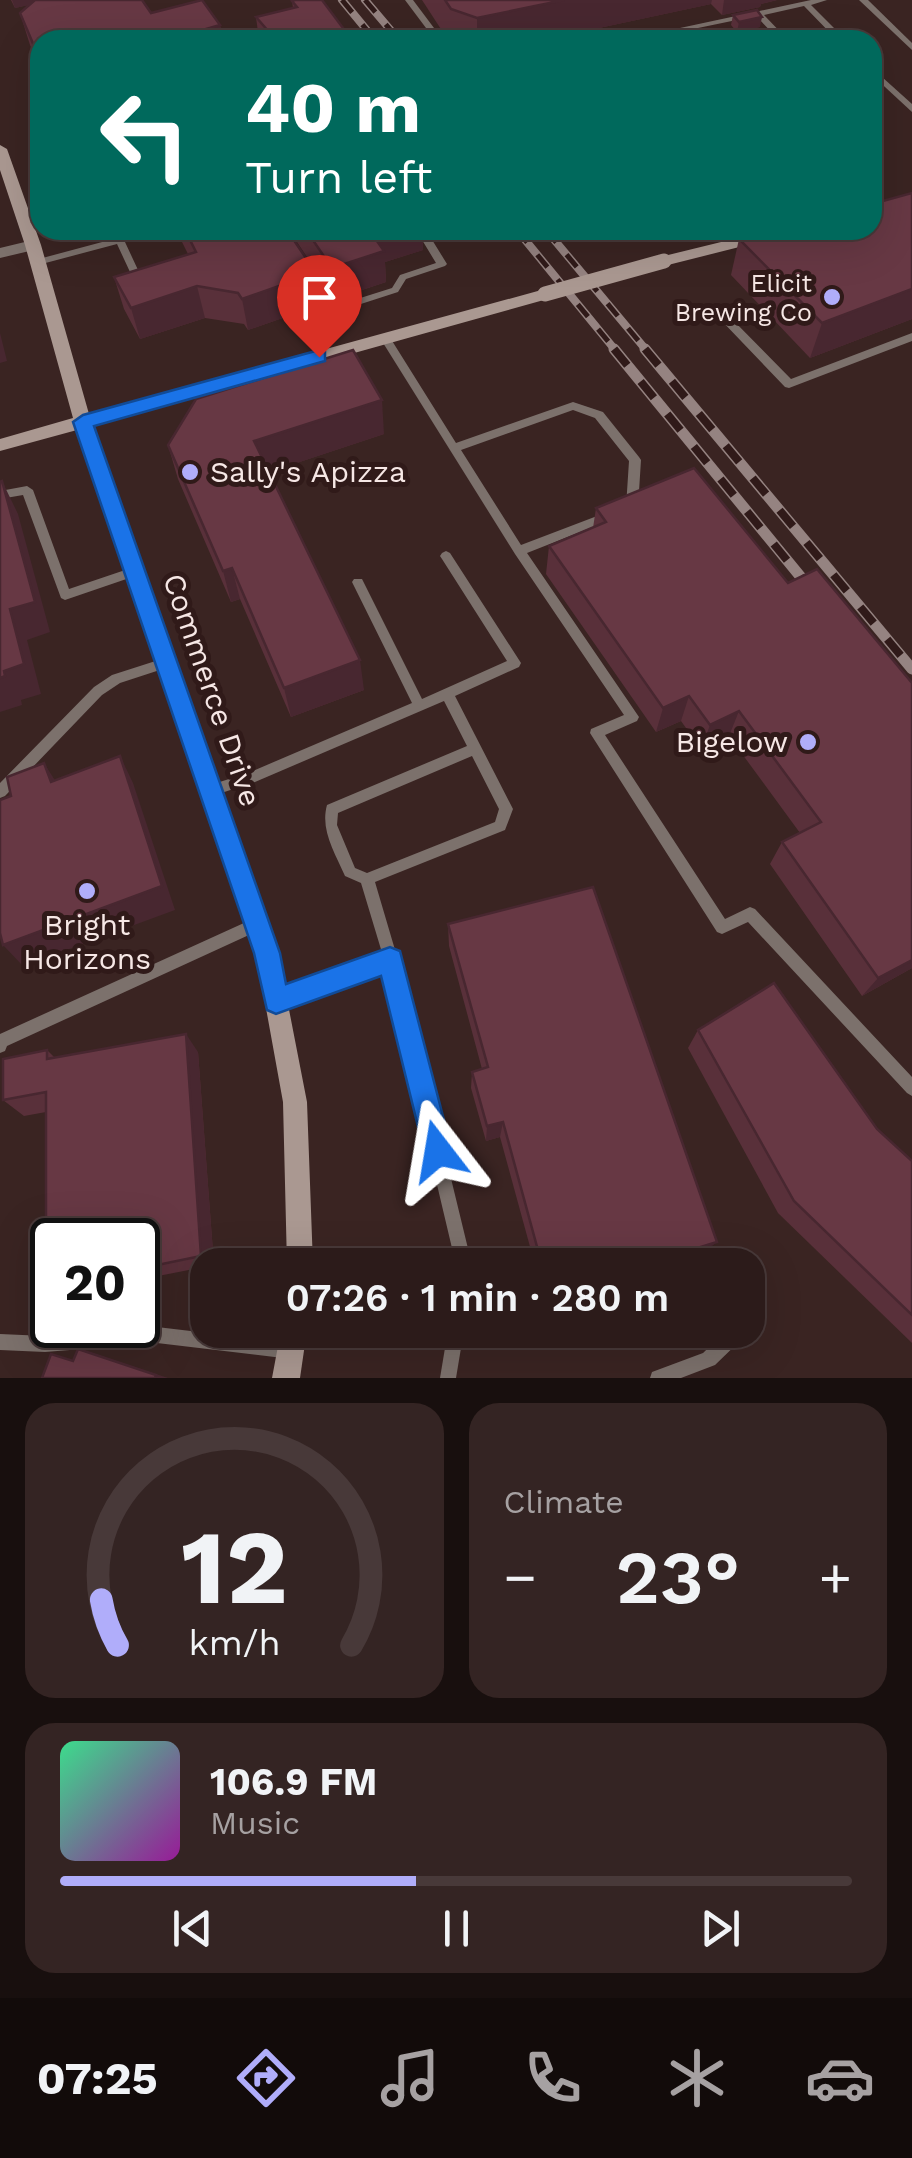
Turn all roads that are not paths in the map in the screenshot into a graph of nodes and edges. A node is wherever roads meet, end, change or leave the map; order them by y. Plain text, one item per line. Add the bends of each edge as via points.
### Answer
1 (409, 0) edge
2 (824, 0) edge
3 (863, 0) edge
4 (806, 4) junction
5 (759, 14) junction
6 (432, 30) edge
7 (678, 30) edge
8 (774, 30) edge
9 (832, 30) edge
10 (912, 48) edge
11 (882, 80) edge
12 (912, 110) edge
13 (1, 154) edge
14 (30, 237) edge
15 (31, 240) edge
16 (124, 240) edge
17 (426, 240) edge
18 (751, 240) edge
19 (120, 241) junction
20 (0, 252) edge
21 (36, 254) junction
22 (302, 262) edge
23 (144, 294) edge
24 (724, 316) dead end
25 (912, 337) edge
26 (386, 338) junction
27 (83, 422) junction
28 (0, 445) edge
29 (456, 448) junction
30 (0, 495) edge
31 (519, 551) junction
32 (446, 556) dead end
33 (137, 572) junction
34 (358, 582) dead end
35 (168, 662) junction
36 (446, 694) junction
37 (419, 706) junction
38 (475, 749) junction
39 (212, 790) junction
40 (0, 792) edge
41 (367, 880) junction
42 (257, 924) junction
43 (390, 960) junction
44 (276, 1000) junction
45 (0, 1046) edge
46 (912, 1088) edge
47 (300, 1248) edge
48 (460, 1248) edge
49 (0, 1342) edge
50 (453, 1348) edge
51 (721, 1348) edge
52 (290, 1353) edge
53 (448, 1378) edge
54 (658, 1378) edge

1 - 6 lane
2 - 4 lane
3 - 10 lane
4 - 5 lane
4 - 9 lane
5 - 7 lane
5 - 8 lane
11 - 12 lane
13 - 14 main road, Commerce Drive
15 - 21 main road, Commerce Drive
16 - 19 lane
17 - 22 lane via 442,264 403,277 396,290 333,310
18 - 26 main road, bridge
19 - 21 lane
19 - 23 lane
20 - 21 street
21 - 27 main road, Commerce Drive
24 - 25 lane via 789,384
26 - 27 main road
26 - 29 lane
27 - 28 main road
27 - 33 main road, Commerce Drive
29 - 31 lane
29 - 31 lane via 573,406 600,416 636,460 633,507
30 - 33 lane via 27,490 65,595
31 - 46 lane via 633,717 596,733 722,927 750,914
32 - 36 lane via 514,663
33 - 35 main road, Commerce Drive
34 - 37 lane
35 - 39 main road, Commerce Drive
35 - 40 lane via 98,691
36 - 37 lane
36 - 38 lane
37 - 39 lane
38 - 41 lane via 506,809 500,826
38 - 41 lane via 332,809 330,825 350,872
39 - 42 main road, Commerce Drive
41 - 43 lane
42 - 44 main road, Commerce Drive
42 - 45 lane
43 - 44 lane
43 - 48 lane
44 - 47 main road, Commerce Drive via 296,1102
49 - 52 lane via 157,1335
50 - 53 lane
51 - 54 lane

